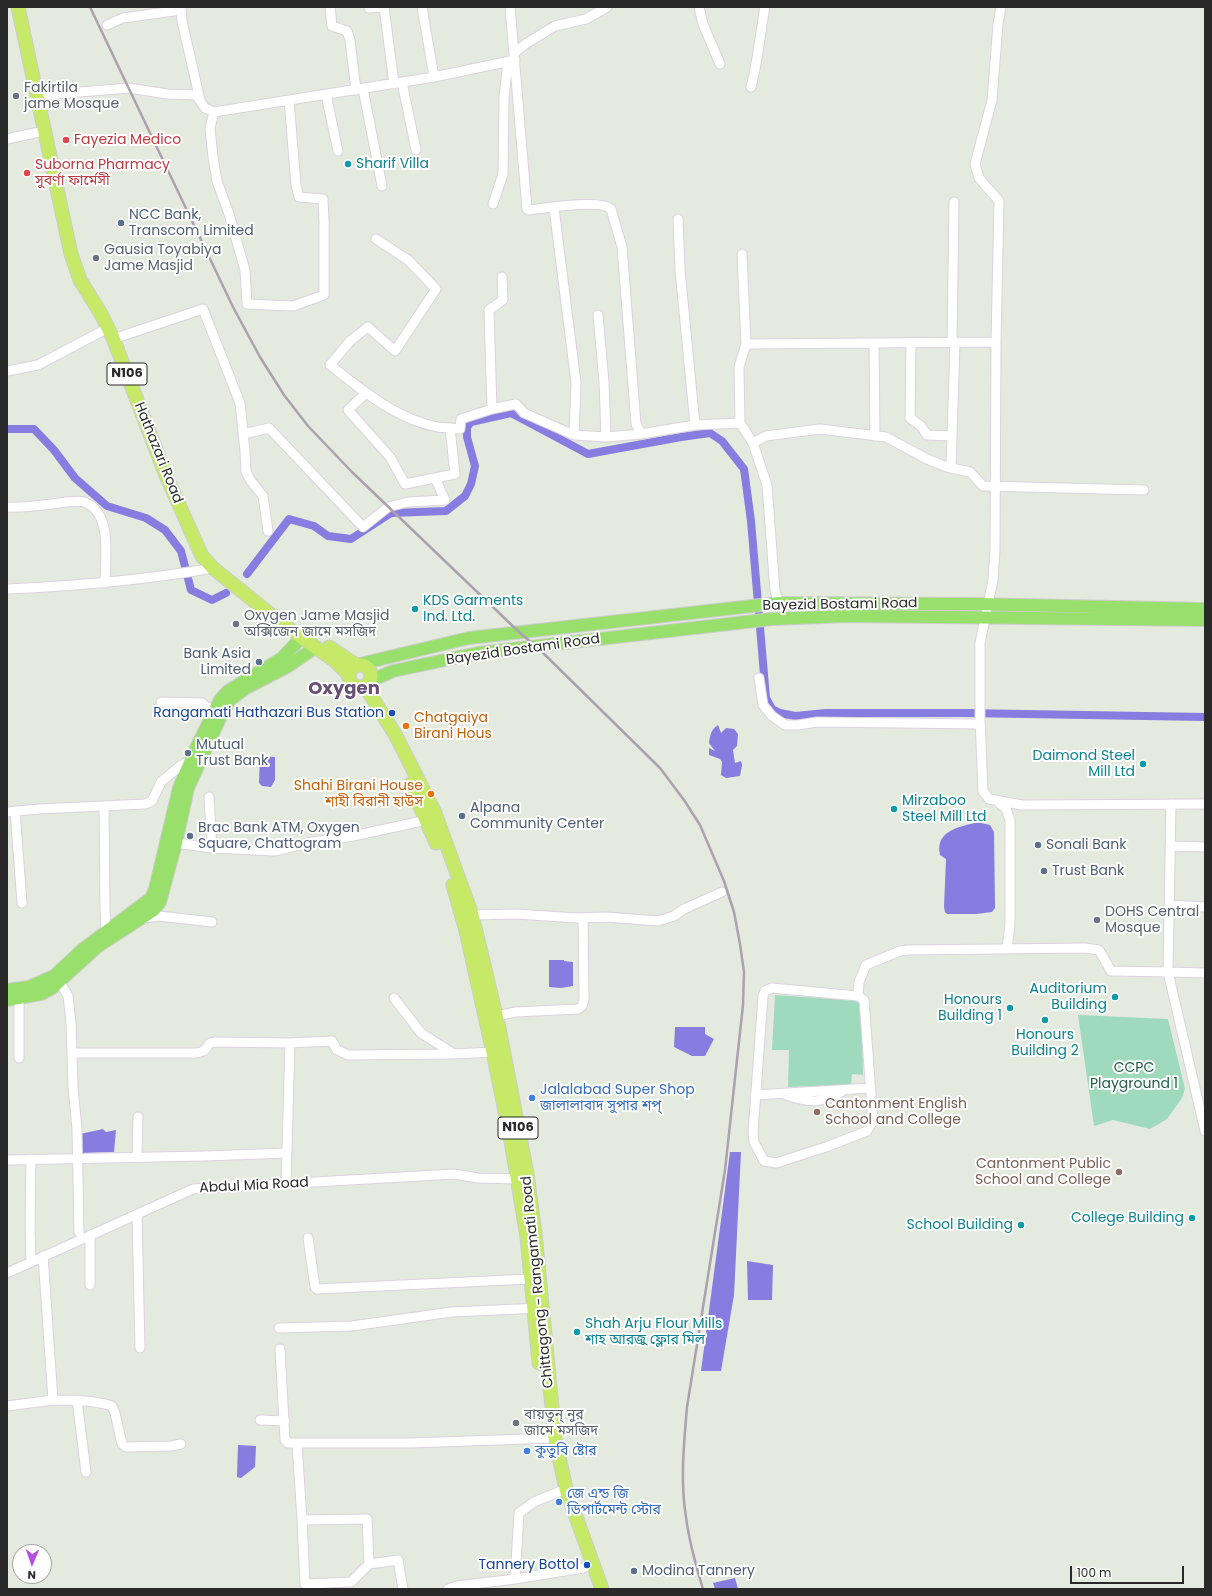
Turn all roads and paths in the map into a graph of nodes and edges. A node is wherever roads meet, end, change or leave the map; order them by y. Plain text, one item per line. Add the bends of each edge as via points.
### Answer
1 (18, 7) edge
2 (26, 7) edge
3 (330, 7) edge
4 (369, 7) edge
5 (383, 7) edge
6 (422, 7) edge
7 (510, 7) edge
8 (607, 7) edge
9 (699, 7) edge
10 (765, 7) edge
11 (1001, 7) edge
12 (181, 9) edge
13 (107, 25) dead end
14 (512, 58) junction
15 (720, 64) dead end
16 (434, 77) junction
17 (398, 83) junction
18 (751, 87) dead end
19 (359, 89) junction
20 (42, 94) junction
21 (326, 95) junction
22 (289, 100) junction
23 (200, 101) junction
24 (214, 112) junction
25 (44, 131) junction
26 (7, 139) edge
27 (338, 150) dead end
28 (416, 150) dead end
29 (382, 186) dead end
30 (954, 202) dead end
31 (494, 204) dead end
32 (554, 208) junction
33 (678, 219) dead end
34 (376, 239) dead end
35 (742, 254) dead end
36 (502, 277) dead end
37 (598, 316) dead end
38 (108, 328) junction
39 (119, 337) junction
40 (953, 342) junction
41 (996, 342) junction
42 (746, 344) junction
43 (874, 344) junction
44 (911, 344) junction
45 (7, 371) edge
46 (366, 393) junction
47 (492, 409) junction
48 (740, 423) junction
49 (695, 425) junction
50 (450, 428) junction
51 (243, 434) junction
52 (641, 434) junction
53 (574, 435) junction
54 (875, 436) junction
55 (952, 436) junction
56 (606, 438) junction
57 (753, 443) junction
58 (951, 468) junction
59 (435, 478) junction
60 (994, 487) junction
61 (1144, 490) dead end
62 (7, 507) edge
63 (268, 531) dead end
64 (213, 568) junction
65 (105, 583) junction
66 (7, 589) edge
67 (776, 604) junction
68 (989, 605) junction
69 (1205, 609) edge
70 (986, 618) junction
71 (1205, 620) edge
72 (302, 637) junction
73 (316, 646) junction
74 (359, 676) junction
75 (759, 678) dead end
76 (162, 702) dead end
77 (215, 710) junction
78 (980, 717) junction
79 (191, 760) junction
80 (209, 796) dead end
81 (997, 801) junction
82 (1171, 804) junction
83 (1205, 804) edge
84 (104, 806) junction
85 (11, 812) edge
86 (427, 820) junction
87 (176, 843) junction
88 (1170, 846) junction
89 (1205, 847) edge
90 (212, 848) junction
91 (722, 892) dead end
92 (22, 902) dead end
93 (1169, 906) junction
94 (1205, 906) edge
95 (472, 915) junction
96 (583, 918) junction
97 (139, 919) junction
98 (212, 922) dead end
99 (106, 930) junction
100 (1007, 948) junction
101 (1168, 972) junction
102 (1205, 973) edge
103 (60, 982) junction
104 (7, 990) edge
105 (858, 996) junction
106 (19, 998) junction
107 (394, 998) dead end
108 (7, 1000) edge
109 (496, 1016) junction
110 (290, 1043) junction
111 (493, 1052) junction
112 (72, 1053) junction
113 (454, 1054) junction
114 (19, 1058) dead end
115 (871, 1088) junction
116 (755, 1095) junction
117 (138, 1117) dead end
118 (1205, 1131) edge
119 (287, 1152) junction
120 (78, 1157) junction
121 (137, 1157) junction
122 (31, 1159) junction
123 (7, 1160) edge
124 (518, 1179) junction
125 (286, 1184) junction
126 (137, 1214) junction
127 (79, 1232) dead end
128 (90, 1235) junction
129 (308, 1238) dead end
130 (43, 1256) junction
131 (31, 1262) junction
132 (7, 1273) edge
133 (530, 1278) junction
134 (90, 1285) dead end
135 (538, 1308) junction
136 (279, 1328) dead end
137 (140, 1348) dead end
138 (280, 1349) dead end
139 (52, 1400) junction
140 (78, 1400) junction
141 (7, 1406) edge
142 (260, 1420) dead end
143 (285, 1421) junction
144 (552, 1438) junction
145 (297, 1443) junction
146 (181, 1444) dead end
147 (86, 1472) dead end
148 (563, 1490) junction
149 (302, 1520) junction
150 (369, 1564) junction
151 (591, 1565) junction
152 (515, 1579) junction
153 (403, 1589) edge
154 (448, 1589) edge
155 (595, 1589) edge
156 (602, 1589) edge

1 - 25 highway, Hathazari Road / N106
2 - 20 highway, Hathazari Road / N106
3 - 19 street via 332,26 347,31
4 - 5 street
5 - 17 street
6 - 16 street
7 - 14 street
8 - 14 street via 586,19 555,26 527,43
9 - 15 street via 703,24
10 - 18 street via 758,61
11 - 41 street via 992,100 975,164 979,178 999,201
12 - 13 street via 123,18
12 - 23 street
14 - 16 street
14 - 31 street via 504,97 503,174
14 - 32 street via 527,207 529,210
16 - 17 street
17 - 19 street
17 - 28 street
19 - 21 street
19 - 29 street
20 - 23 street via 129,88 167,94 196,95
20 - 39 highway, Hathazari Road / N106 via 79,260
21 - 22 street
21 - 27 street
22 - 24 street
22 - 24 street via 299,197 323,199 324,220 324,295 293,306 247,304 245,270 217,181 210,128
23 - 24 street via 205,108
25 - 26 street
25 - 38 highway, Hathazari Road / N106 via 71,254 80,280
30 - 40 street
32 - 52 street via 594,204 608,206 611,210 622,247 636,424
32 - 53 street via 576,383
33 - 49 street via 680,270
34 - 46 street via 408,260 436,289 395,351 368,327 350,342 330,365
35 - 42 street
36 - 47 street via 503,300 489,310
37 - 56 street
38 - 45 street via 38,365
38 - 64 highway, Hathazari Road / N106 via 192,536 202,556
39 - 51 street via 203,308 240,403
39 - 74 highway, Hathazari Road / N106 via 191,515 210,553 248,589
40 - 41 street
40 - 44 street
40 - 55 street
41 - 60 street
42 - 43 street
42 - 48 street via 739,367
43 - 44 street
43 - 54 street
44 - 55 street via 910,418 921,426 927,435
46 - 50 street via 404,416 438,427
46 - 59 street via 348,410 390,457 405,484
47 - 50 street via 461,418 460,429
47 - 53 street via 516,404 524,413
48 - 49 street
48 - 57 street
49 - 52 street
50 - 59 street via 456,474
51 - 59 street via 269,428 363,528 388,507 408,502 445,500
51 - 63 street via 246,472 263,496
52 - 56 street
53 - 56 street
54 - 57 street via 820,429 766,436
54 - 58 street via 886,437 927,459
55 - 58 street
57 - 67 street via 767,485
58 - 60 street via 970,472 983,486
60 - 61 street
60 - 68 street via 995,550
62 - 65 street via 84,502 99,512 104,525 106,546
64 - 65 street
64 - 72 highway, Hathazari Road / N106
65 - 66 street
67 - 68 main road, Bayezid Bostami Road
67 - 74 main road, Bayezid Bostami Road via 469,638
68 - 69 main road, Bayezid Bostami Road
68 - 70 street
70 - 71 main road, Bayezid Bostami Road
70 - 74 main road, Bayezid Bostami Road via 847,616 772,619 478,653
70 - 78 street via 980,643
72 - 73 highway, Hathazari Road / N106
72 - 77 main road via 282,658 228,691
73 - 74 highway, Hathazari Road / N106
73 - 87 main road via 287,667 246,688 230,700 188,788
74 - 86 highway, Chittagong - Rangamati Road / N106
74 - 95 highway, Chittagong - Rangamati Road / N106 via 396,736 435,814
75 - 78 street via 763,704 772,716 785,725
76 - 77 street via 202,703
77 - 79 main road
78 - 81 street via 983,790 989,799
79 - 84 street via 161,782 152,801 145,804
79 - 99 main road via 179,788 153,894 146,903
80 - 90 street
81 - 82 street via 1022,805
81 - 100 street via 1006,810 1010,820 1010,925
82 - 83 street
82 - 88 street
84 - 85 street
84 - 99 street
85 - 92 street
86 - 90 street via 274,851
86 - 111 highway, Chittagong - Rangamati Road / N106 via 450,877 464,924
87 - 90 street
87 - 97 main road via 160,902 154,910
88 - 89 street
88 - 93 street
91 - 96 street via 674,916 658,921
93 - 94 street
93 - 101 street
95 - 96 street via 516,914
95 - 109 highway, Chittagong - Rangamati Road / N106
96 - 109 street via 582,1006 578,1009 516,1012
97 - 98 street via 159,916
97 - 103 main road via 97,947
99 - 104 main road via 50,979 29,987
100 - 101 street via 1100,950 1111,971
100 - 105 street via 900,951 866,965 859,982
101 - 102 street
101 - 118 street
103 - 106 main road via 41,994
103 - 112 street via 68,996
105 - 115 street via 865,1003
105 - 116 street via 772,988 765,991
106 - 108 main road
106 - 114 street
107 - 113 street via 421,1033
109 - 135 highway, Chittagong - Rangamati Road / N106 via 536,1233
110 - 112 street via 214,1042 204,1051 197,1053
110 - 113 street via 332,1041 337,1050 348,1055
110 - 119 street
111 - 113 street
111 - 124 highway, Chittagong - Rangamati Road / N106
112 - 120 street
115 - 116 street
115 - 116 street via 873,1121 867,1131 776,1163 764,1161 754,1142 752,1132
117 - 121 street
119 - 121 street
119 - 125 street
120 - 121 street
120 - 122 street
120 - 127 street
122 - 123 street
122 - 131 street
124 - 125 street, Abdul Mia Road via 478,1178 454,1174
124 - 133 highway, Chittagong - Rangamati Road / N106
125 - 126 street, Abdul Mia Road via 193,1189
126 - 128 street, Abdul Mia Road
126 - 137 street
128 - 130 street, Abdul Mia Road
128 - 134 street
129 - 133 street via 317,1289
130 - 131 street, Abdul Mia Road
130 - 139 street
131 - 132 street, Abdul Mia Road
133 - 135 highway, Chittagong - Rangamati Road / N106
135 - 136 street via 452,1312 352,1326
135 - 144 highway, Chittagong - Rangamati Road / N106
138 - 143 street
139 - 140 street
139 - 141 street
140 - 146 street via 112,1406 122,1444 126,1447
140 - 147 street
142 - 143 street
143 - 145 street via 286,1442
144 - 145 street via 410,1443
144 - 148 highway, Chittagong - Rangamati Road / N106
145 - 149 street
148 - 151 highway, Chittagong - Rangamati Road / N106
148 - 152 street via 534,1502 519,1513
149 - 150 street via 367,1519
149 - 150 street via 305,1584 351,1582
150 - 153 street via 398,1560
151 - 152 street
151 - 155 highway, Chittagong - Rangamati Road / N106
151 - 156 highway, Chittagong - Rangamati Road / N106
152 - 154 street

